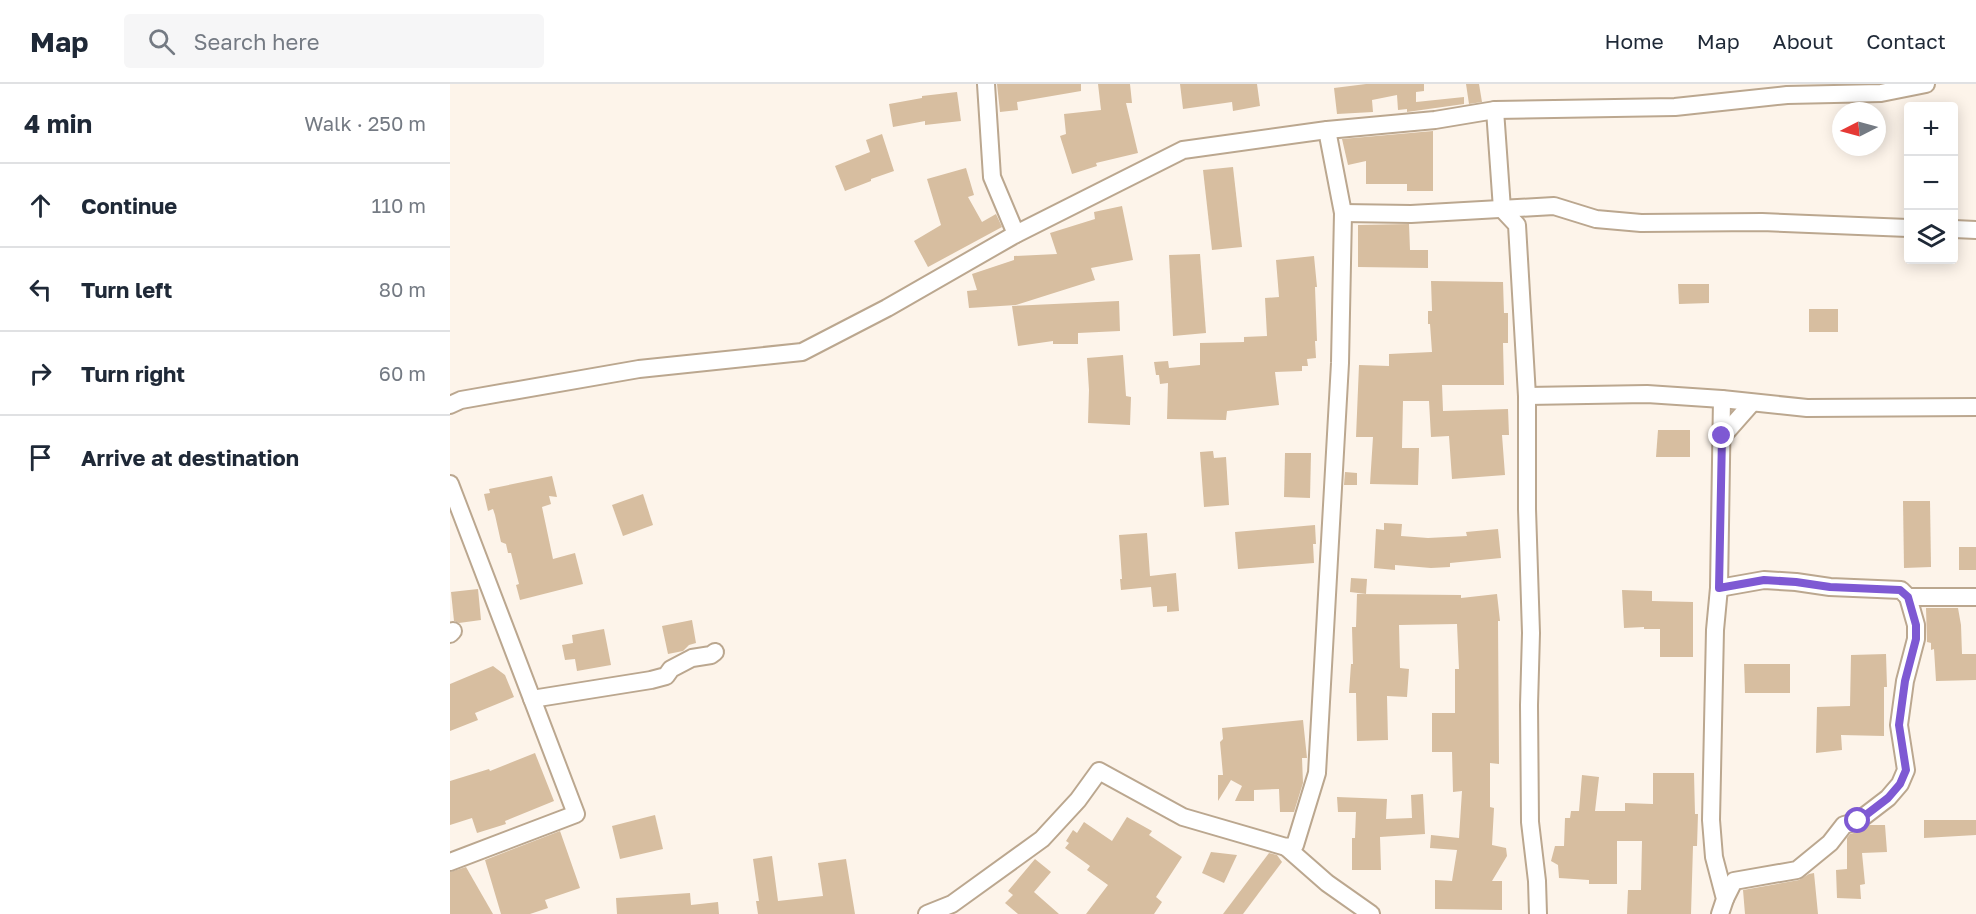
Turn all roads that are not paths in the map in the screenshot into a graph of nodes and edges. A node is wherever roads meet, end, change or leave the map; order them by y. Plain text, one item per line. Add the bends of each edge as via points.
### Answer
1 (986, 84) edge
2 (1926, 84) edge
3 (1495, 110) junction
4 (1327, 130) junction
5 (1502, 209) junction
6 (1343, 213) junction
7 (1904, 228) edge
8 (1958, 229) edge
9 (1976, 230) edge
10 (1016, 234) junction
11 (1527, 396) junction
12 (1722, 399) junction
13 (1752, 403) junction
14 (450, 405) edge
15 (1976, 407) edge
16 (1722, 436) junction
17 (450, 484) edge
18 (1719, 588) junction
19 (1908, 597) junction
20 (1976, 597) edge
21 (715, 652) dead end
22 (532, 699) junction
23 (1286, 847) junction
24 (450, 862) edge
25 (1722, 906) edge
26 (927, 914) edge
27 (1371, 914) edge
28 (1538, 914) edge

1 - 10 street via 992,177
2 - 3 street via 1881,93 1787,95 1675,107
3 - 4 street
3 - 5 street
4 - 6 street
4 - 10 street via 1183,150
5 - 6 street
5 - 7 street via 1554,206 1596,219 1641,223 1762,222
5 - 11 street via 1516,225
6 - 23 street via 1340,363 1317,773 1295,845
8 - 9 street
10 - 14 street via 802,352 639,369
11 - 12 street via 1647,394
11 - 28 street via 1530,822
12 - 13 street
12 - 16 street
13 - 15 street via 1807,408
13 - 16 street
16 - 18 street
17 - 22 street
18 - 19 street via 1764,580 1900,590
18 - 25 street via 1711,820
19 - 20 street
19 - 25 street via 1916,639 1899,725 1906,770 1900,784 1858,821 1844,825 1830,843 1797,870 1734,881
21 - 22 street via 692,658 666,676 651,680
22 - 24 street via 576,814
23 - 26 street via 1183,817 1100,771 1042,839 952,904
23 - 27 street

